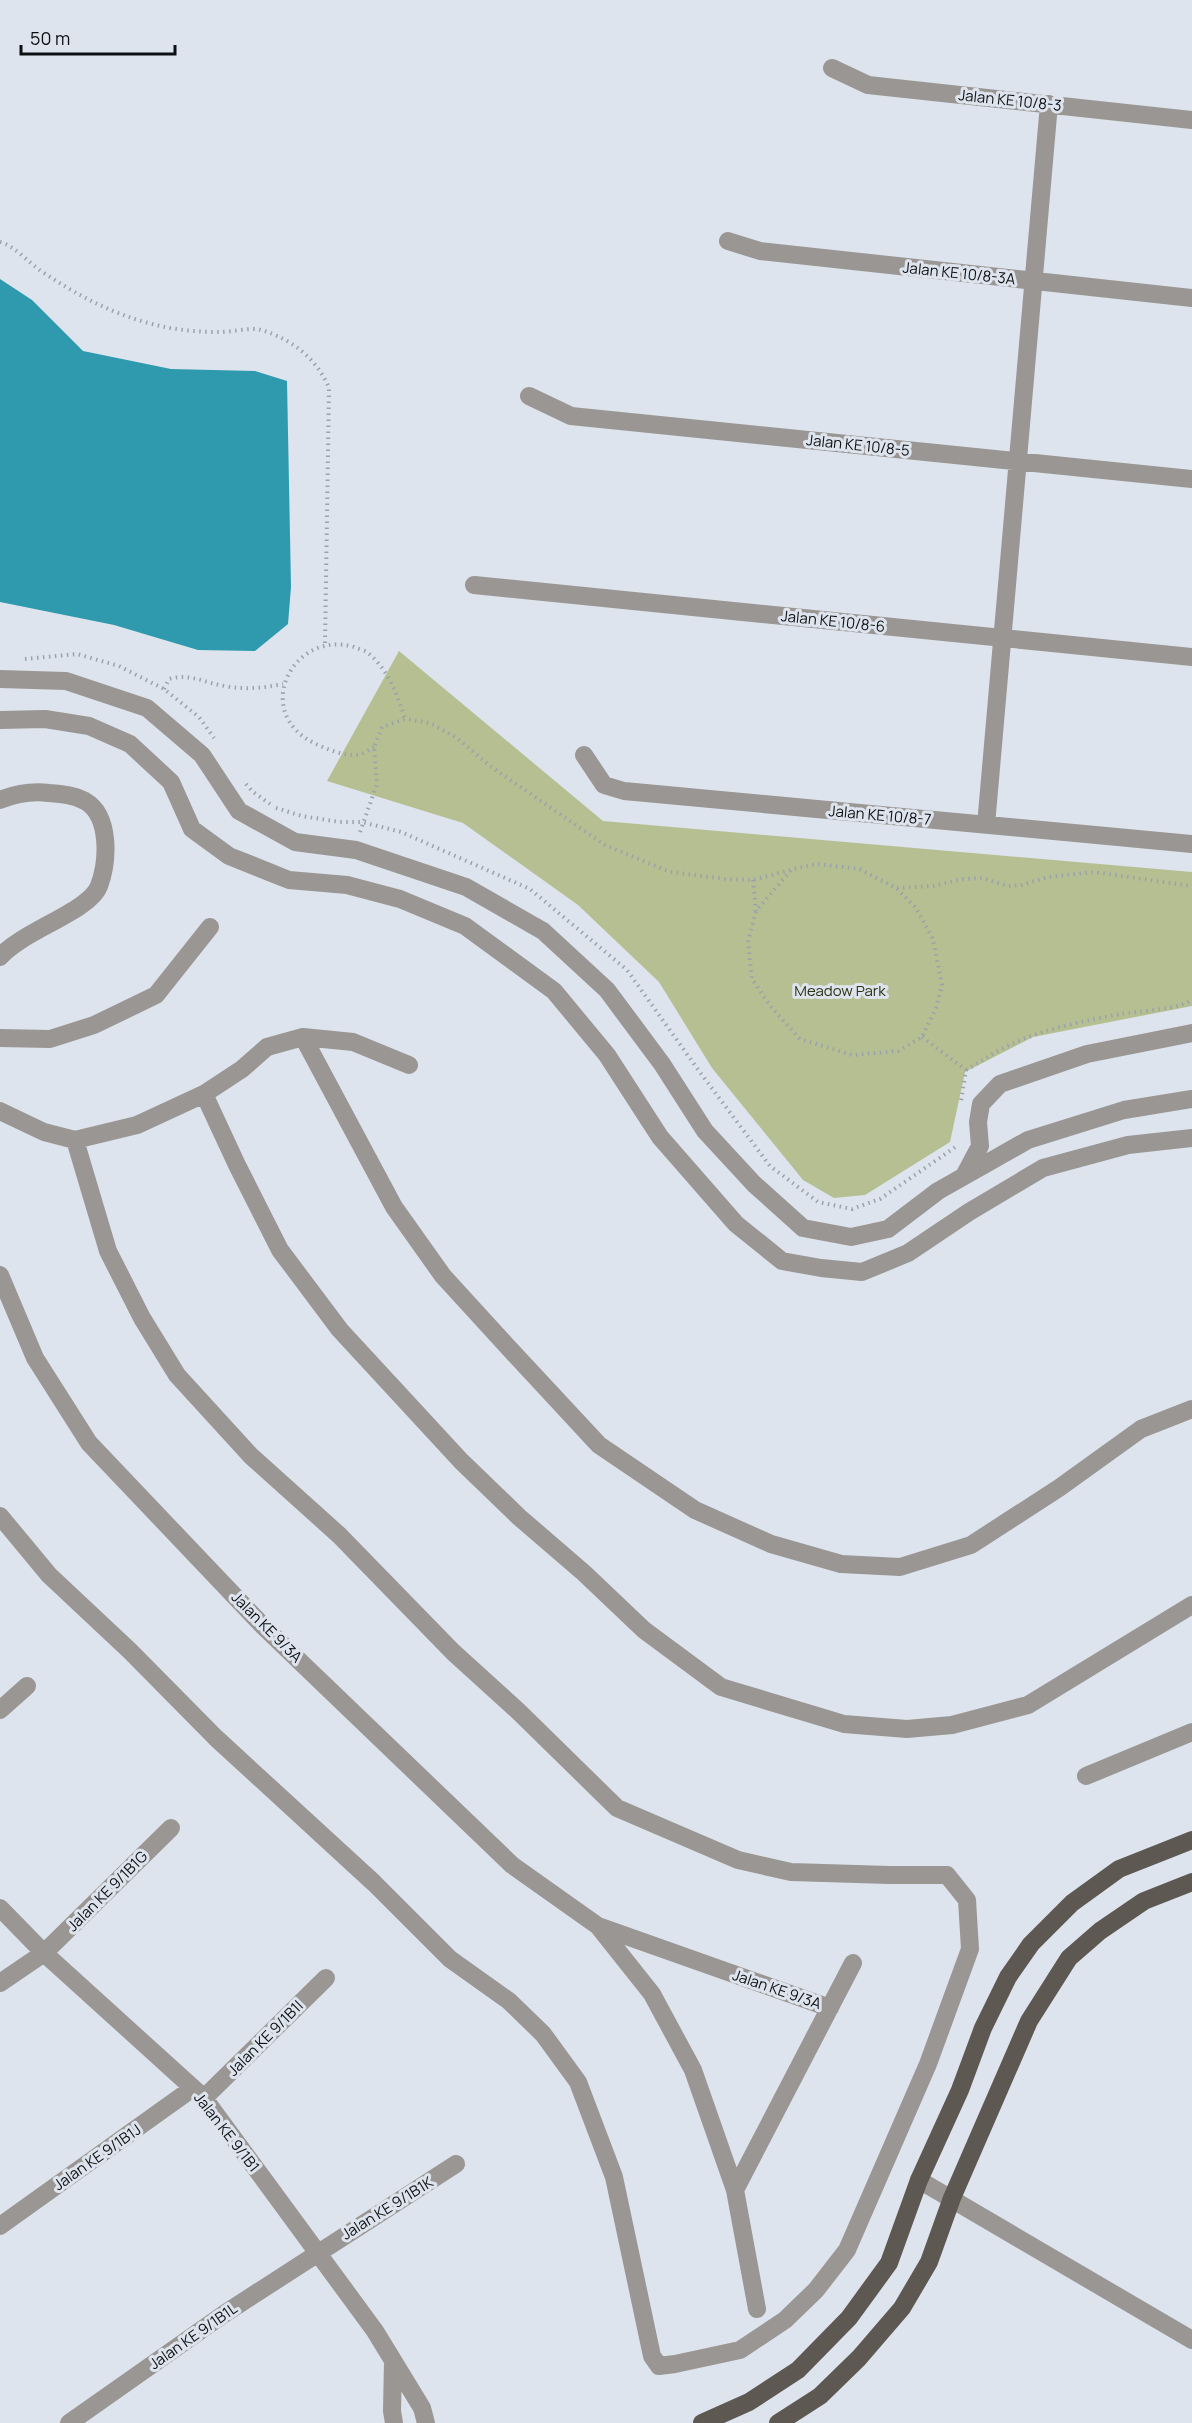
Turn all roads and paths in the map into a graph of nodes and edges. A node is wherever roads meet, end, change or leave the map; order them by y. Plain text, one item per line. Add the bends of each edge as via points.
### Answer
1 (832, 68) dead end
2 (1049, 104) junction
3 (1192, 120) edge
4 (728, 241) dead end
5 (0, 242) edge
6 (1034, 281) junction
7 (1192, 298) edge
8 (529, 396) dead end
9 (1018, 462) junction
10 (1192, 479) edge
11 (474, 585) dead end
12 (1002, 638) junction
13 (325, 644) junction
14 (1192, 657) edge
15 (0, 679) edge
16 (283, 684) junction
17 (164, 689) dead end
18 (405, 719) junction
19 (0, 720) edge
20 (374, 747) junction
21 (584, 755) dead end
22 (0, 800) edge
23 (986, 825) junction
24 (1192, 844) edge
25 (356, 850) junction
26 (792, 869) junction
27 (753, 880) junction
28 (1192, 886) edge
29 (896, 888) junction
30 (756, 911) junction
31 (210, 927) dead end
32 (0, 957) edge
33 (1192, 999) edge
34 (1192, 1033) edge
35 (303, 1036) junction
36 (0, 1038) edge
37 (409, 1065) dead end
38 (966, 1070) dead end
39 (204, 1094) junction
40 (1192, 1099) edge
41 (0, 1111) edge
42 (1192, 1138) edge
43 (75, 1140) junction
44 (964, 1176) junction
45 (0, 1275) edge
46 (1192, 1409) edge
47 (0, 1516) edge
48 (1192, 1605) edge
49 (27, 1686) dead end
50 (0, 1710) edge
51 (1192, 1732) edge
52 (1086, 1776) dead end
53 (171, 1828) dead end
54 (1192, 1840) edge
55 (1192, 1882) edge
56 (0, 1908) edge
57 (598, 1926) junction
58 (44, 1953) junction
59 (853, 1963) dead end
60 (326, 1978) dead end
61 (0, 1983) edge
62 (830, 2008) junction
63 (198, 2093) junction
64 (456, 2164) dead end
65 (919, 2180) junction
66 (735, 2190) junction
67 (952, 2198) junction
68 (0, 2226) edge
69 (318, 2252) junction
70 (757, 2309) dead end
71 (1192, 2340) edge
72 (393, 2361) junction
73 (69, 2423) edge
74 (394, 2423) edge
75 (426, 2423) edge
76 (702, 2423) edge
77 (778, 2423) edge

1 - 2 street, Jalan KE 10/8-3 via 868,85
2 - 3 street, Jalan KE 10/8-3
2 - 6 street
4 - 6 street, Jalan KE 10/8-3A via 760,251
5 - 13 path via 74,293 121,316 189,332 260,329 307,354 324,375 329,388
6 - 7 street, Jalan KE 10/8-3A
6 - 9 street
8 - 9 street, Jalan KE 10/8-5 via 571,416
9 - 10 street, Jalan KE 10/8-5
9 - 12 street
11 - 12 street, Jalan KE 10/8-6
12 - 14 street, Jalan KE 10/8-6
12 - 23 street
13 - 16 path via 297,662
13 - 18 path via 365,651 394,686
15 - 25 street via 66,681 147,708 202,755 239,812 295,842
16 - 17 path via 245,689 180,676 169,679
16 - 20 path via 281,698 288,720 307,740 329,750 358,755
18 - 20 path via 382,727
18 - 27 path via 430,723 457,738 490,766 605,845 670,872
19 - 42 street via 45,719 89,726 130,744 171,782 192,829 229,856 289,880 347,885 400,899 465,926 554,991 608,1055 660,1137 736,1224 782,1261 862,1272 908,1253 1043,1168 1128,1145
20 - 25 path via 377,784
21 - 23 street, Jalan KE 10/8-7 via 604,785 624,791
22 - 32 street via 37,792 66,794 87,802 99,816 106,863 99,888 87,902 10,945
23 - 24 street, Jalan KE 10/8-7
25 - 44 street via 466,887 543,931 608,990 705,1131 754,1184 803,1228 851,1237 888,1230
26 - 27 path
26 - 29 path via 818,864 859,869
26 - 30 path
27 - 30 path
28 - 29 path via 1094,872 1022,885 1008,886 982,878
29 - 30 path via 915,908 933,939 942,985 922,1037 898,1051 852,1055 800,1039 752,979 748,942
31 - 36 street via 156,995 94,1025 50,1039
33 - 38 path via 1178,1006 1119,1014 1015,1042
34 - 44 street via 1087,1054 1000,1084 981,1104 980,1146
35 - 37 street via 353,1042
35 - 39 street via 267,1047
35 - 46 street via 394,1207 443,1276 491,1329 599,1445 696,1510 771,1544 841,1564 900,1567 970,1545 1141,1429
39 - 43 street via 137,1125
39 - 48 street via 280,1250 340,1330 461,1461 519,1517 644,1630 721,1687 844,1724 907,1729 952,1725 1028,1705
40 - 44 street via 1124,1110 1028,1140
41 - 43 street via 44,1132
43 - 47 street via 108,1251 142,1318 177,1374 251,1456 339,1535 453,1652 617,1808 738,1860 791,1872 948,1875 967,1900 970,1949 928,2064 847,2250 816,2290 784,2320 740,2350 659,2366 652,2356 614,2177 578,2082 543,2034 509,2001 450,1959 374,1883 216,1738 50,1575
45 - 57 street, Jalan KE 9/3A via 35,1358 89,1443 263,1626 512,1865
49 - 50 street
51 - 52 street
53 - 58 street, Jalan KE 9/1B1G
54 - 65 main road via 1119,1869 1072,1903 1031,1944 1008,1977 983,2028 960,2091
55 - 67 main road via 1144,1901 1069,1958 1029,2021
56 - 58 street, Jalan KE 9/1B1
57 - 62 street, Jalan KE 9/3A
57 - 66 street, Jalan KE 9/3A via 652,1994 693,2070
58 - 61 street, Jalan KE 9/1B1G
58 - 63 street, Jalan KE 9/1B1
59 - 62 street
60 - 63 street, Jalan KE 9/1B1I
62 - 66 street, Jalan KE 9/3A
63 - 68 street, Jalan KE 9/1B1J
63 - 69 street, Jalan KE 9/1B1
64 - 69 street, Jalan KE 9/1B1K
65 - 67 street
65 - 76 main road via 889,2263 849,2318 798,2370 749,2402
66 - 70 street, Jalan KE 9/3A
67 - 71 street
67 - 77 main road via 928,2262 902,2308 820,2396
69 - 72 street, Jalan KE 9/1B1
69 - 73 street, Jalan KE 9/1B1L
72 - 74 street
72 - 75 street, Jalan KE 9/1B1 via 422,2408

